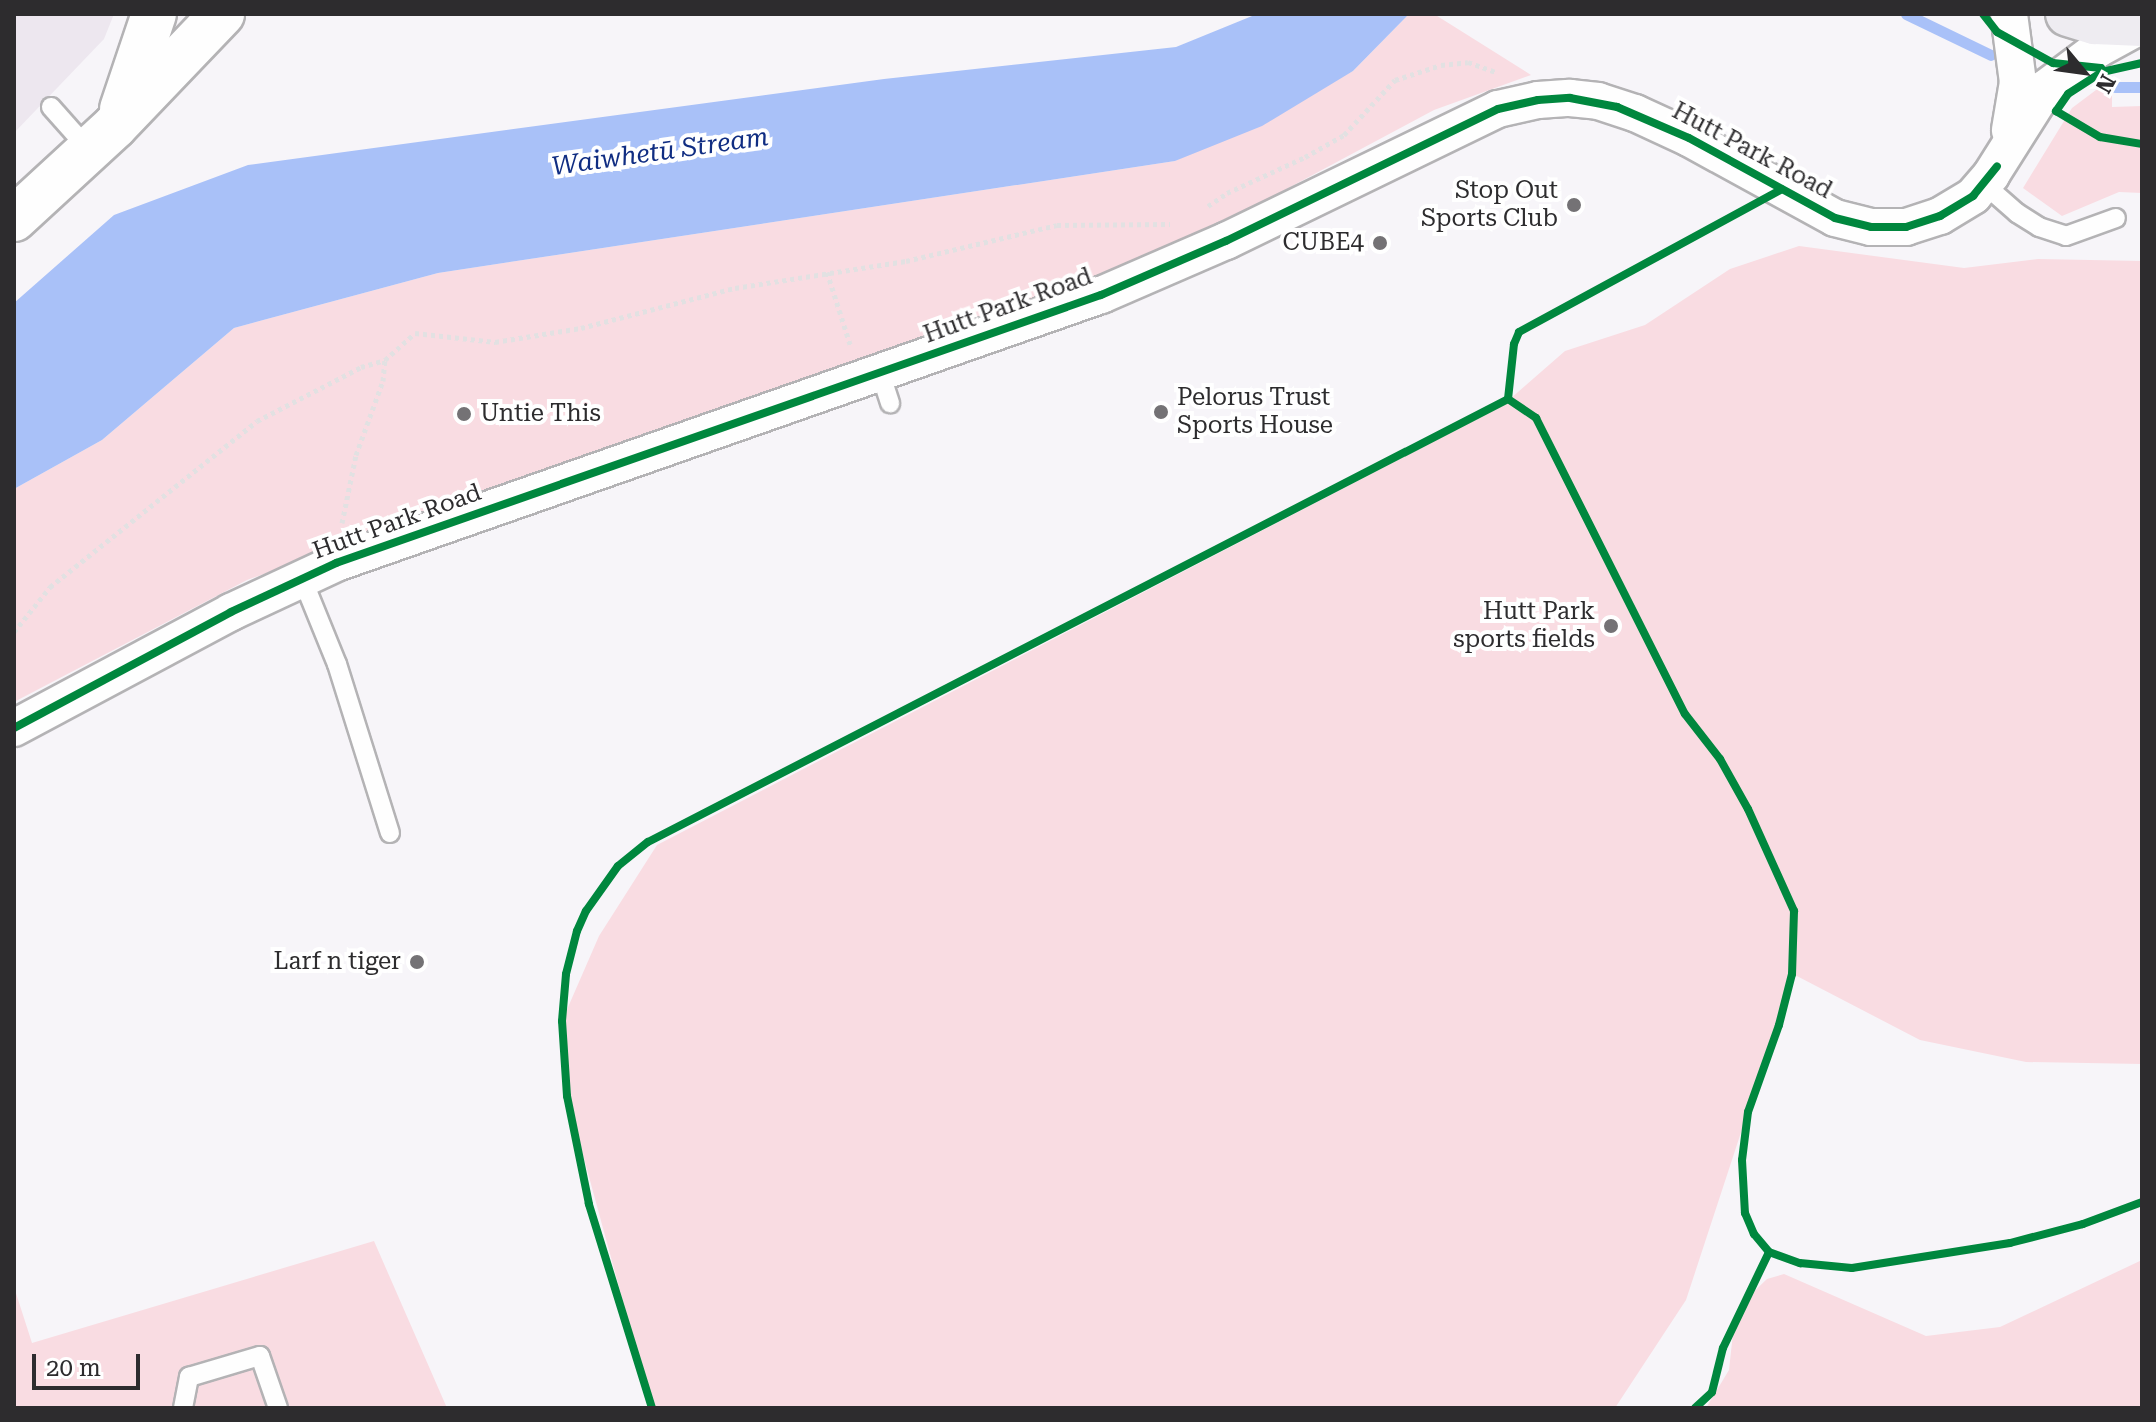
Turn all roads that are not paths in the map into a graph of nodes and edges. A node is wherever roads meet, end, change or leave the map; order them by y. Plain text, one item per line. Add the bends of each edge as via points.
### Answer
1 (154, 14) edge
2 (222, 14) edge
3 (2009, 14) edge
4 (2068, 14) edge
5 (2142, 25) edge
6 (51, 107) dead end
7 (103, 138) junction
8 (1990, 175) junction
9 (2116, 218) dead end
10 (14, 219) edge
11 (302, 578) junction
12 (14, 728) edge
13 (390, 833) dead end
14 (183, 1408) edge
15 (278, 1408) edge

1 - 7 main road
2 - 7 main road
3 - 8 street via 2018,82 2012,124
4 - 5 main road
5 - 8 street, Hutt Park Road via 2053,81
6 - 7 lane
7 - 10 main road
8 - 9 lane via 2017,213 2039,227 2066,236
8 - 11 street, Hutt Park Road via 1973,196 1926,222 1906,227 1861,225 1822,211 1635,113 1598,101 1538,100 1498,109 1226,241 877,385
11 - 12 street, Hutt Park Road
11 - 13 lane via 337,664
14 - 15 lane via 189,1377 260,1356

